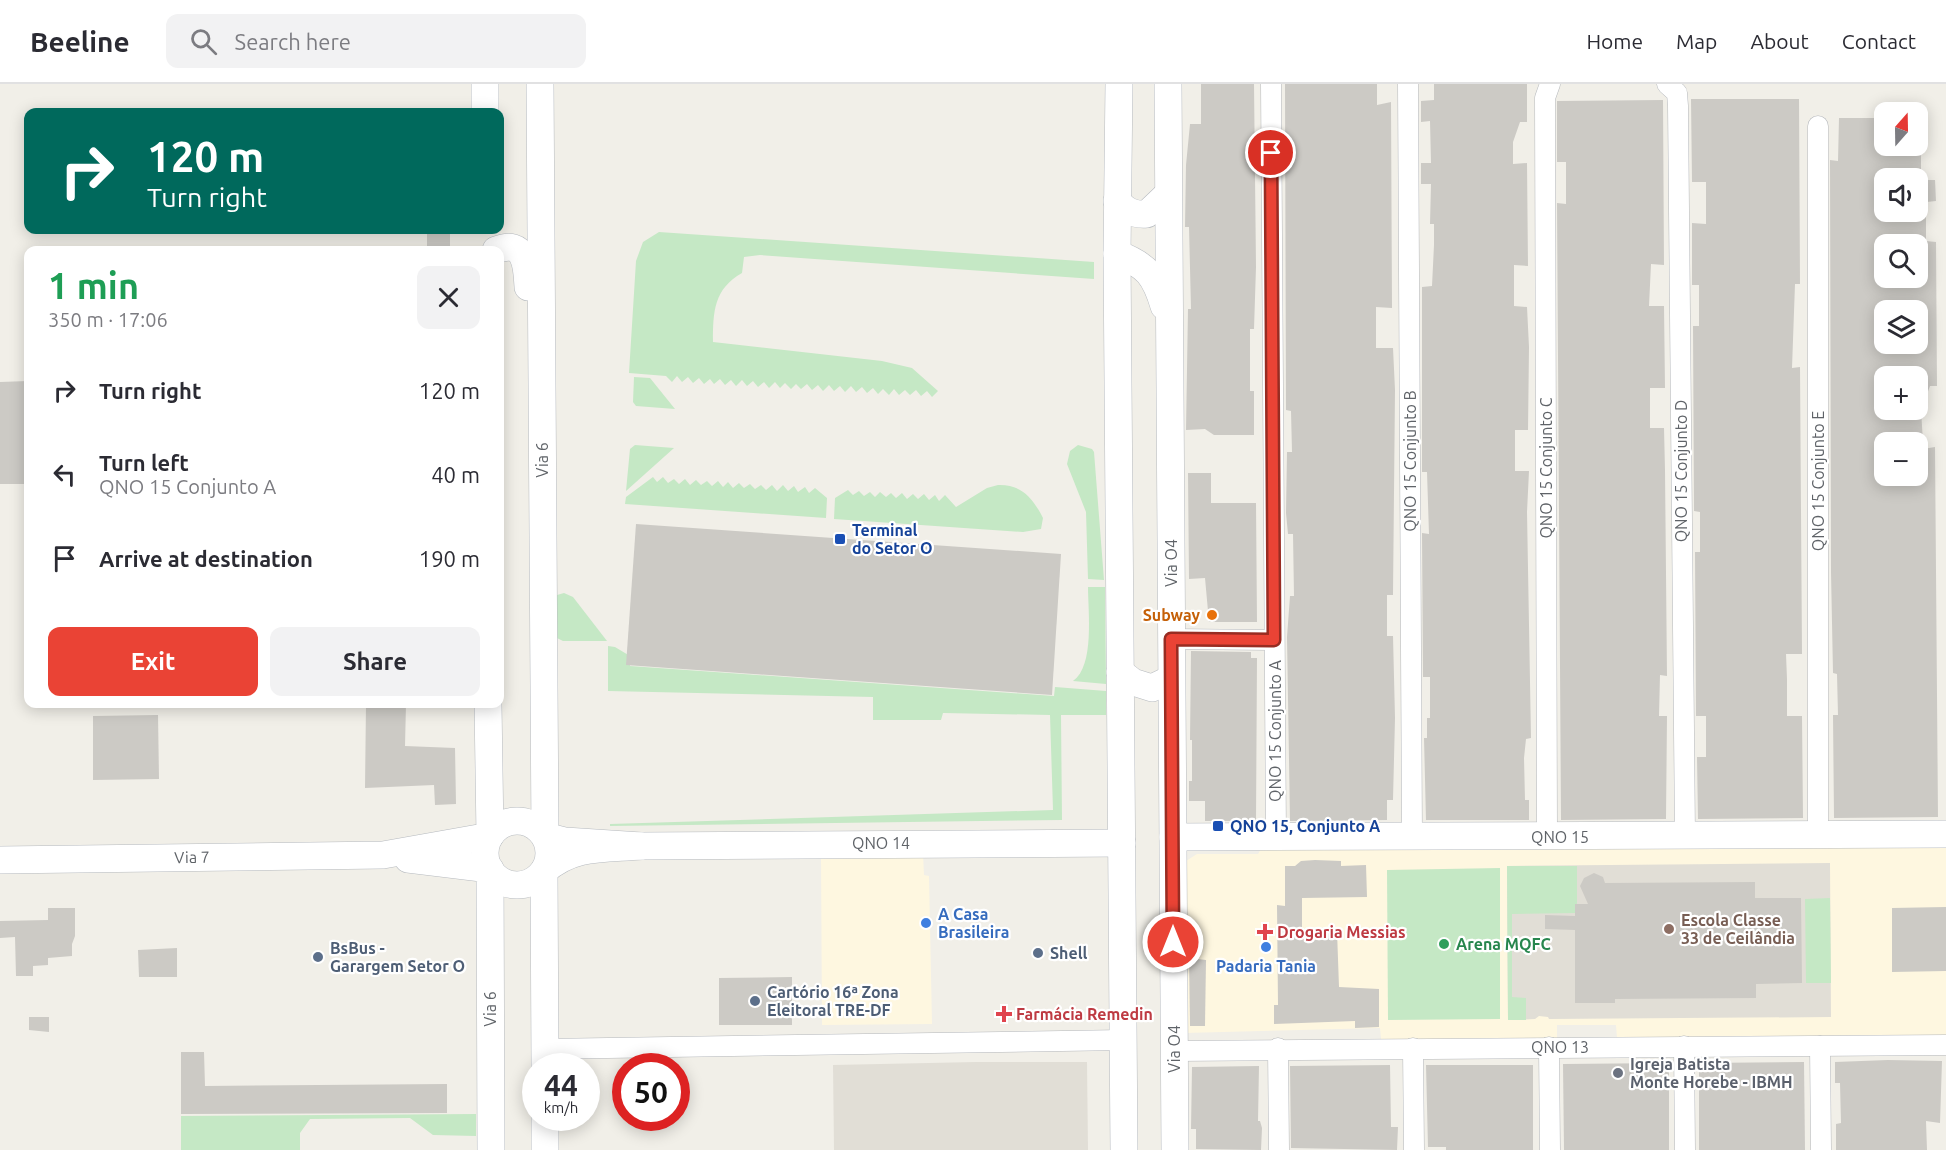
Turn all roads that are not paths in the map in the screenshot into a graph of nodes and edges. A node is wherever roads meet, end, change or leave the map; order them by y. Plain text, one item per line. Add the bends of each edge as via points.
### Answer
1 (484, 84) edge
2 (540, 84) edge
3 (1119, 84) edge
4 (1168, 84) edge
5 (1271, 84) edge
6 (1667, 84) edge
7 (1408, 85) edge
8 (1548, 91) edge
9 (485, 108) edge
10 (1818, 126) dead end
11 (1168, 194) junction
12 (1117, 201) junction
13 (504, 248) edge
14 (1117, 254) junction
15 (1169, 324) junction
16 (542, 449) junction
17 (1171, 639) junction
18 (1274, 640) junction
19 (1120, 672) junction
20 (1171, 679) junction
21 (488, 708) edge
22 (1946, 834) edge
23 (490, 836) junction
24 (545, 836) junction
25 (1684, 836) junction
26 (1818, 836) junction
27 (1173, 837) junction
28 (1412, 837) junction
29 (1547, 837) junction
30 (1276, 838) junction
31 (1122, 843) junction
32 (640, 846) junction
33 (383, 855) junction
34 (0, 860) edge
35 (490, 869) junction
36 (544, 871) junction
37 (1123, 1040) junction
38 (1946, 1045) edge
39 (1684, 1046) junction
40 (1820, 1046) junction
41 (1549, 1047) junction
42 (1278, 1048) junction
43 (1413, 1048) junction
44 (1174, 1051) junction
45 (545, 1053) edge
46 (600, 1056) edge
47 (545, 1131) edge
48 (491, 1150) edge
49 (545, 1150) edge
50 (1124, 1150) edge
51 (1175, 1150) edge
52 (1279, 1150) edge
53 (1414, 1150) edge
54 (1550, 1150) edge
55 (1685, 1150) edge
56 (1821, 1150) edge

1 - 9 main road
2 - 16 main road, Via 6
3 - 12 main road
4 - 11 main road, Via O4
5 - 18 street, QNO 15 Conjunto A
6 - 25 street, QNO 15 Conjunto D via 1677,93 1678,106
7 - 28 street, QNO 15 Conjunto B
8 - 29 street, QNO 15 Conjunto C
10 - 26 street, QNO 15 Conjunto E
11 - 12 main road via 1147,214 1136,215
11 - 15 main road, Via O4
12 - 14 main road
13 - 16 main road via 516,250 527,264 529,392
14 - 15 main road via 1149,272
14 - 19 main road
15 - 17 main road, Via O4
16 - 24 main road, Via 6
17 - 18 street
17 - 20 main road, Via O4
18 - 30 street, QNO 15 Conjunto A
19 - 20 main road via 1133,682 1152,688
19 - 31 main road
20 - 27 main road, Via O4
21 - 23 main road
22 - 26 main road, QNO 15
23 - 24 main road via 497,828 517,821 528,823
23 - 33 main road, Via 7
23 - 35 main road via 486,847
24 - 32 main road, QNO 14
24 - 36 main road via 549,860
25 - 26 main road, QNO 15
25 - 29 main road, QNO 15
27 - 30 main road, QNO 15
27 - 44 main road, Via O4
28 - 29 main road, QNO 15
28 - 30 main road, QNO 15
31 - 32 main road, QNO 14
31 - 37 main road
32 - 36 main road, QNO 14 via 576,851
33 - 34 main road, Via 7
33 - 35 main road, Via 7
35 - 36 main road via 501,880 516,885 528,883
35 - 48 main road, Via 6
36 - 45 main road
37 - 46 street
37 - 50 main road
38 - 40 street, QNO 13
39 - 40 street, QNO 13
39 - 41 street, QNO 13
39 - 55 street
40 - 56 street
41 - 43 street, QNO 13
41 - 54 street
42 - 43 street, QNO 13
42 - 44 street, QNO 13
42 - 52 street
43 - 53 street
44 - 51 main road, Via O4
47 - 49 main road

